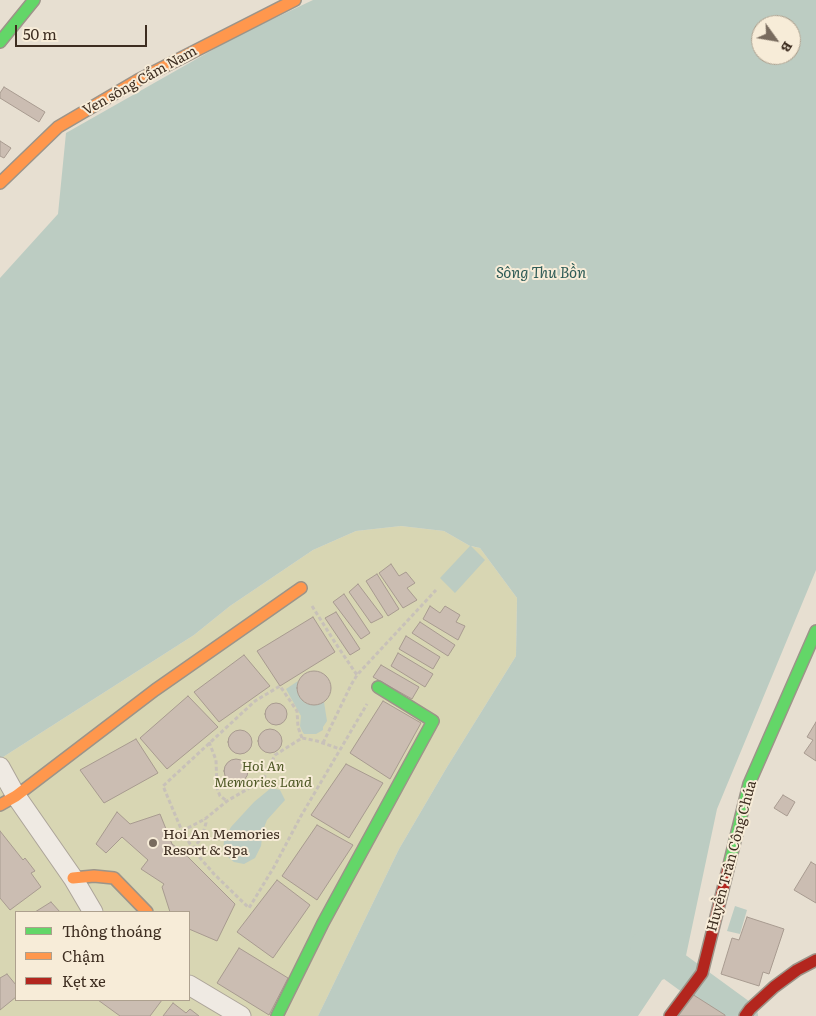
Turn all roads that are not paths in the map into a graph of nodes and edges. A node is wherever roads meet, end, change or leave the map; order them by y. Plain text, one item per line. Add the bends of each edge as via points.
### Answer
1 (34, 0) edge
2 (295, 0) edge
3 (0, 42) edge
4 (0, 183) edge
5 (301, 588) road end
6 (816, 630) edge
7 (378, 687) road end
8 (0, 767) edge
9 (8, 801) edge
10 (73, 878) junction
11 (92, 911) edge
12 (145, 911) edge
13 (816, 960) edge
14 (190, 986) edge
15 (747, 1012) edge
16 (240, 1016) edge
17 (277, 1016) edge
18 (670, 1016) edge

1 - 3 street
2 - 4 street, Ven sông Cẩm Nam via 138,80 58,127
5 - 9 street via 155,690
6 - 18 street, Huyền Trân Công Chúa via 749,784 702,973
7 - 17 street via 433,721 323,923
8 - 9 street
9 - 10 street
10 - 11 street
10 - 12 street via 114,878
13 - 15 street via 774,987
14 - 16 street

